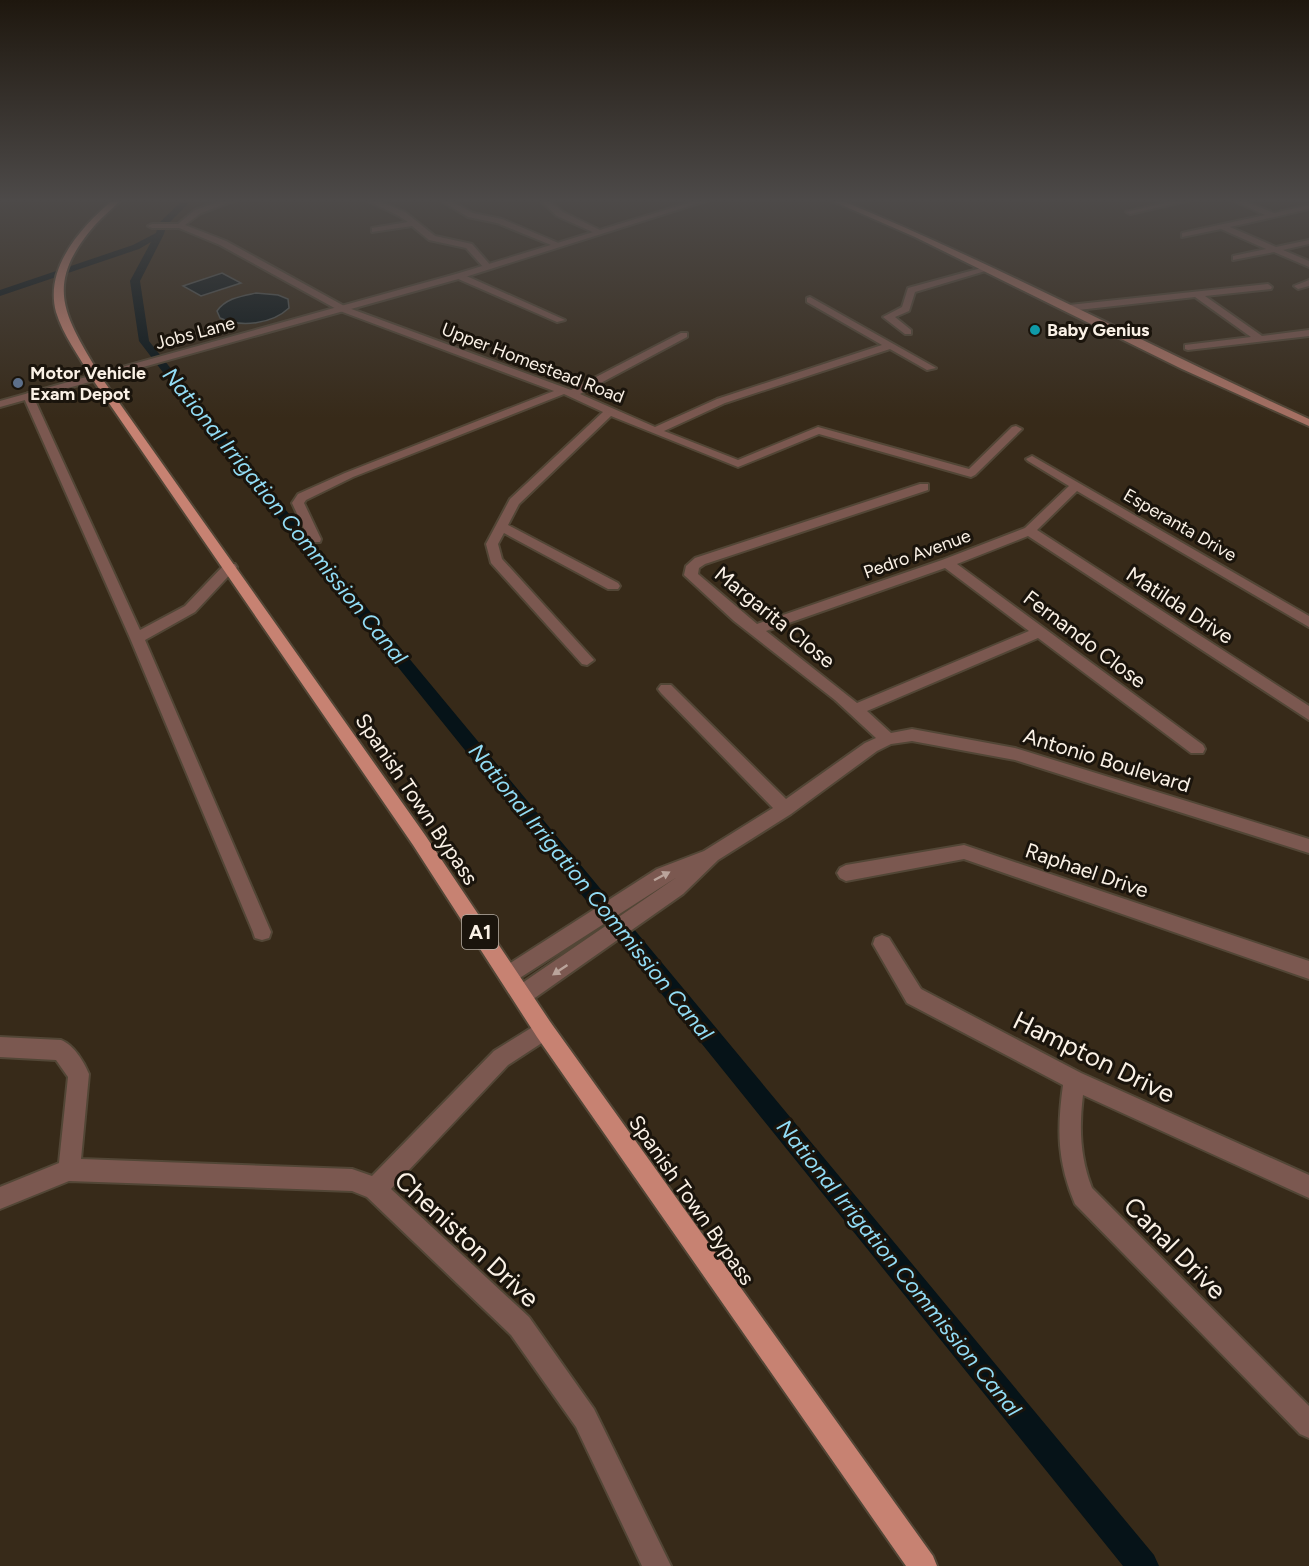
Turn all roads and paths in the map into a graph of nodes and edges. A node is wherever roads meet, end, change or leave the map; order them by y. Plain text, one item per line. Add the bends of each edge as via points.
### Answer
1 (63, 272) edge
2 (276, 272) edge
3 (472, 272) edge
4 (977, 272) edge
5 (994, 272) edge
6 (459, 276) junction
7 (1309, 283) edge
8 (1298, 286) dead end
9 (1268, 287) dead end
10 (1197, 295) junction
11 (810, 300) dead end
12 (1069, 308) junction
13 (343, 309) junction
14 (560, 320) dead end
15 (908, 332) dead end
16 (1309, 333) edge
17 (684, 335) dead end
18 (1261, 339) junction
19 (891, 345) junction
20 (1188, 347) dead end
21 (931, 368) dead end
22 (96, 377) junction
23 (568, 392) junction
24 (28, 396) junction
25 (0, 404) edge
26 (611, 410) junction
27 (1309, 423) edge
28 (1016, 429) dead end
29 (655, 431) junction
30 (1032, 459) dead end
31 (1076, 485) junction
32 (924, 487) dead end
33 (500, 526) junction
34 (1029, 531) junction
35 (315, 539) dead end
36 (947, 563) junction
37 (230, 567) junction
38 (613, 586) dead end
39 (1309, 622) edge
40 (755, 630) junction
41 (1039, 632) junction
42 (137, 638) junction
43 (587, 660) dead end
44 (666, 689) dead end
45 (857, 709) junction
46 (1309, 714) edge
47 (888, 739) junction
48 (1197, 749) dead end
49 (785, 809) junction
50 (1309, 846) edge
51 (712, 855) junction
52 (846, 873) dead end
53 (262, 932) dead end
54 (882, 944) dead end
55 (1309, 970) edge
56 (508, 975) junction
57 (522, 995) junction
58 (544, 1030) junction
59 (0, 1047) edge
60 (1074, 1080) junction
61 (69, 1170) junction
62 (1309, 1186) edge
63 (375, 1189) junction
64 (0, 1198) edge
65 (1309, 1425) edge
66 (657, 1566) edge
67 (923, 1566) edge

1 - 22 main road, Spanish Town Bypass / A1 via 57,287 60,311
2 - 13 street, Upper Homestead Road
3 - 6 street, Jobs Lane
4 - 15 street via 911,290 906,309 888,317
5 - 12 main road
6 - 13 street, Jobs Lane
6 - 14 street
7 - 8 street
9 - 10 street
10 - 12 street
10 - 18 street
11 - 19 street
12 - 27 main road
13 - 22 street, Jobs Lane
13 - 23 street, Upper Homestead Road
16 - 18 street
17 - 23 street
18 - 20 street
19 - 21 street
19 - 29 street via 721,401
22 - 24 street, Jobs Lane
22 - 37 main road, Spanish Town Bypass / A1
23 - 26 street, Upper Homestead Road
23 - 35 street via 349,475 302,498 298,504
24 - 25 street, Jobs Lane
24 - 42 street
26 - 29 street, Upper Homestead Road
26 - 33 street via 514,502
28 - 29 street, Upper Homestead Road via 971,473 818,430 738,464
30 - 31 street, Esperanta Drive
31 - 34 street, Pedro Avenue
31 - 39 street, Esperanta Drive
32 - 40 street, Margarita Close via 693,566 691,575
33 - 38 street
33 - 43 street via 492,544 496,560
34 - 36 street, Pedro Avenue
34 - 46 street, Matilda Drive
36 - 40 street, Pedro Avenue
36 - 41 street, Fernando Close
37 - 42 street via 190,609
37 - 56 main road, Spanish Town Bypass / A1
40 - 45 street, Margarita Close
41 - 45 street
41 - 48 street, Fernando Close
42 - 53 street
44 - 49 street
45 - 47 street, Margarita Close
47 - 49 street
47 - 50 street, Antonio Boulevard via 912,735 1015,754
49 - 51 street
56 -> 51 street via 663,874
51 -> 57 street via 634,920
52 - 55 street, Raphael Drive via 964,852
54 - 60 street, Hampton Drive via 914,996
56 - 57 main road, Spanish Town Bypass / A1
57 - 58 main road, Spanish Town Bypass / A1
58 - 63 street via 501,1058
58 - 67 main road, Spanish Town Bypass / A1
59 - 61 street via 61,1050 79,1074
60 - 62 street, Hampton Drive
60 - 65 street, Canal Drive via 1067,1135 1072,1169 1083,1196
61 - 63 street, Cheniston Drive via 352,1180
61 - 64 street, Cheniston Drive
63 - 66 street, Cheniston Drive via 520,1326 585,1418

